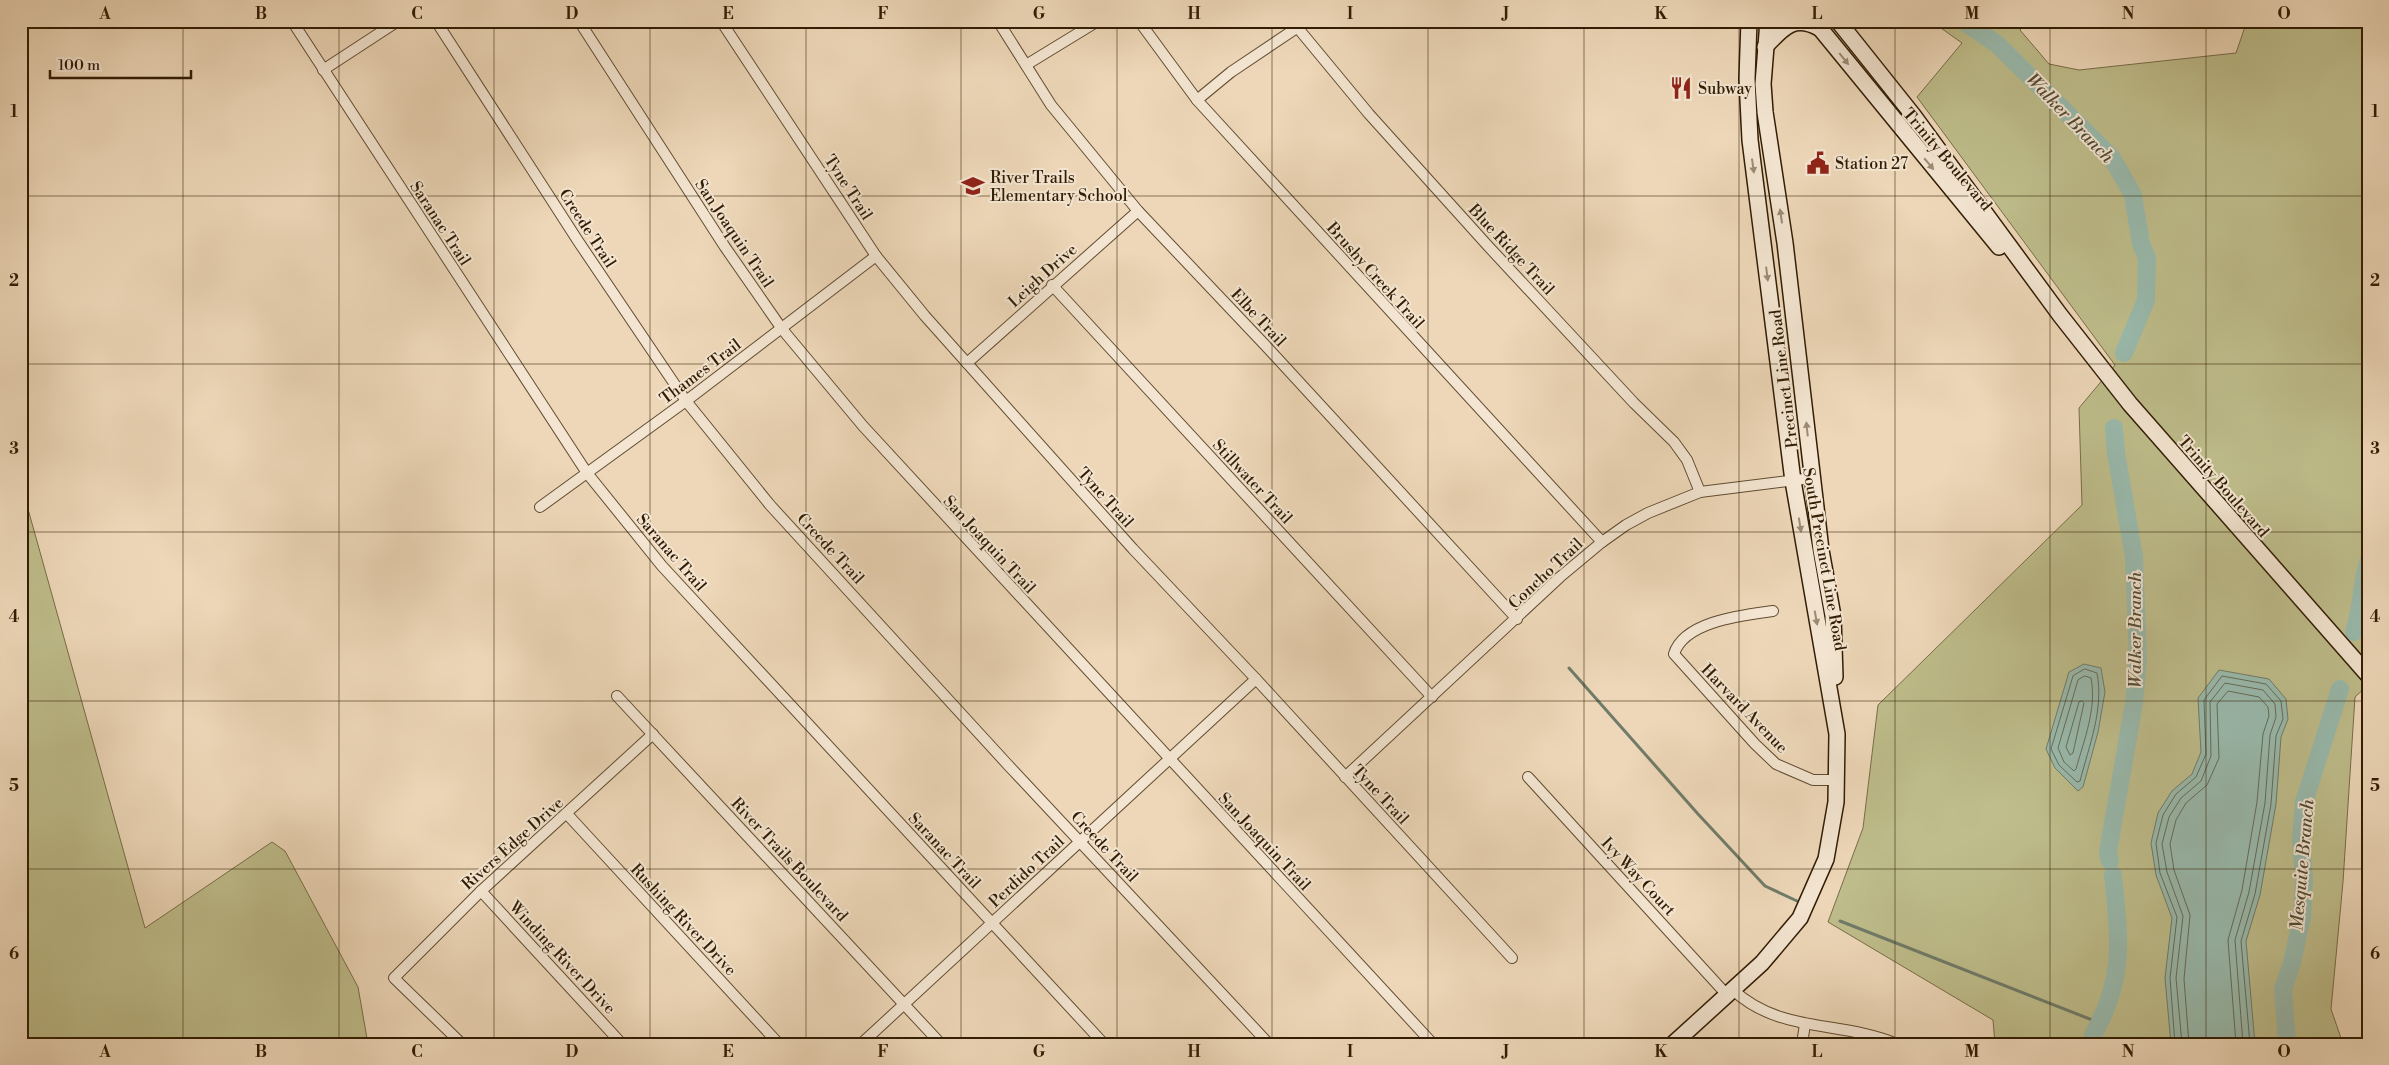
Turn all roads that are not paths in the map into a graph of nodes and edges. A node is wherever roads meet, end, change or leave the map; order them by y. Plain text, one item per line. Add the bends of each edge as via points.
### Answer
1 (292, 21) edge
2 (398, 21) edge
3 (436, 21) edge
4 (579, 21) edge
5 (721, 21) edge
6 (998, 21) edge
7 (1098, 21) edge
8 (1138, 21) edge
9 (1307, 21) edge
10 (1750, 21) edge
11 (1768, 21) edge
12 (1838, 21) edge
13 (1816, 25) edge
14 (1298, 27) junction
15 (1765, 47) junction
16 (1026, 65) junction
17 (323, 70) junction
18 (1197, 100) junction
19 (1757, 191) junction
20 (1778, 192) junction
21 (1138, 211) junction
22 (1761, 226) junction
23 (876, 256) junction
24 (1052, 285) junction
25 (2060, 315) junction
26 (782, 328) junction
27 (967, 363) junction
28 (1799, 364) junction
29 (686, 401) junction
30 (587, 473) junction
31 (1812, 478) junction
32 (1793, 481) junction
33 (1700, 492) junction
34 (540, 508) dead end
35 (1602, 542) junction
36 (1772, 611) dead end
37 (1517, 619) junction
38 (2368, 675) edge
39 (1256, 679) junction
40 (617, 696) dead end
41 (1432, 697) junction
42 (653, 734) junction
43 (1837, 734) junction
44 (1169, 759) junction
45 (1346, 777) junction
46 (1528, 777) dead end
47 (1836, 780) junction
48 (567, 814) junction
49 (1080, 841) junction
50 (481, 891) junction
51 (992, 923) junction
52 (1512, 958) dead end
53 (1730, 992) junction
54 (904, 1004) junction
55 (1805, 1024) junction
56 (462, 1044) edge
57 (622, 1044) edge
58 (779, 1044) edge
59 (861, 1044) edge
60 (941, 1044) edge
61 (1104, 1044) edge
62 (1269, 1044) edge
63 (1433, 1044) edge
64 (1673, 1044) edge
65 (1802, 1044) edge
66 (1897, 1044) edge

1 - 17 street, Saranac Trail
2 - 17 street
3 - 29 street, Creede Trail
4 - 26 street, San Joaquin Trail via 725,247
5 - 23 street, Tyne Trail
6 - 16 street, Elbe Trail
7 - 16 street
8 - 18 street, Brushy Creek Trail
9 - 14 street
10 -> 19 main road, South Precinct Line Road via 1747,99
11 - 15 main road, Precinct Line Road
12 - 25 main road, Trinity Boulevard via 1913,115
13 - 15 main road via 1796,22 1779,32
13 -> 25 main road, Trinity Boulevard via 1987,234
14 - 18 street via 1231,72
14 - 33 street, Blue Ridge Trail via 1369,114 1488,246 1634,404 1674,442 1687,460
15 - 20 main road, Precinct Line Road via 1764,112
16 - 21 street, Elbe Trail via 1051,105
17 - 30 street, Saranac Trail
18 - 35 street, Brushy Creek Trail
19 - 20 main road
19 - 22 main road, South Precinct Line Road
28 -> 20 main road, Precinct Line Road
21 - 24 street, Leigh Drive
21 - 37 street, Elbe Trail
22 - 28 main road via 1767,225 1774,232 1790,348
22 -> 32 main road, South Precinct Line Road
23 - 26 street, Thames Trail
23 - 27 street, Tyne Trail
24 - 27 street, Leigh Drive
24 - 41 street, Stillwater Trail
25 - 38 main road, Trinity Boulevard via 2143,419
26 - 29 street, Thames Trail
26 - 44 street, San Joaquin Trail via 920,490
27 - 39 street, Tyne Trail via 1133,549
31 -> 28 main road, Precinct Line Road
29 - 30 street, Thames Trail
29 - 49 street, Creede Trail via 770,505
30 - 34 street, Thames Trail
30 - 51 street, Saranac Trail via 662,566
31 - 32 street, Concho Trail
31 - 43 main road, Precinct Line Road via 1833,616
32 - 33 street, Concho Trail
32 -> 43 main road, South Precinct Line Road
33 - 35 street, Concho Trail via 1648,513
35 - 37 street, Concho Trail
36 - 47 street, Harvard Avenue via 1706,625 1686,636 1674,654 1776,764 1812,780
37 - 41 street, Concho Trail
39 - 44 street, Perdido Trail
39 - 45 street, Tyne Trail
40 - 42 street, River Trails Boulevard
41 - 45 street, Concho Trail
42 - 48 street, Rivers Edge Drive
42 - 54 street, River Trails Boulevard
43 - 47 main road, South Precinct Line Road
44 - 49 street, Perdido Trail
44 - 63 street, San Joaquin Trail
45 - 52 street, Tyne Trail
46 - 53 street, Ivy Way Court
47 - 53 main road, South Precinct Line Road via 1831,840 1800,918 1768,956
48 - 50 street, Rivers Edge Drive
48 - 58 street, Rushing River Drive
49 - 51 street, Perdido Trail
49 - 62 street, Creede Trail
50 - 56 street, Rivers Edge Drive via 394,978
50 - 57 street, Winding River Drive
51 - 54 street, Perdido Trail
51 - 61 street, Saranac Trail
53 - 55 street, Ivy Way Court via 1770,1015
53 - 64 main road, South Precinct Line Road
54 - 59 street, Perdido Trail
54 - 60 street, River Trails Boulevard
55 - 65 street
55 - 66 street, Ivy Way Court via 1857,1031

